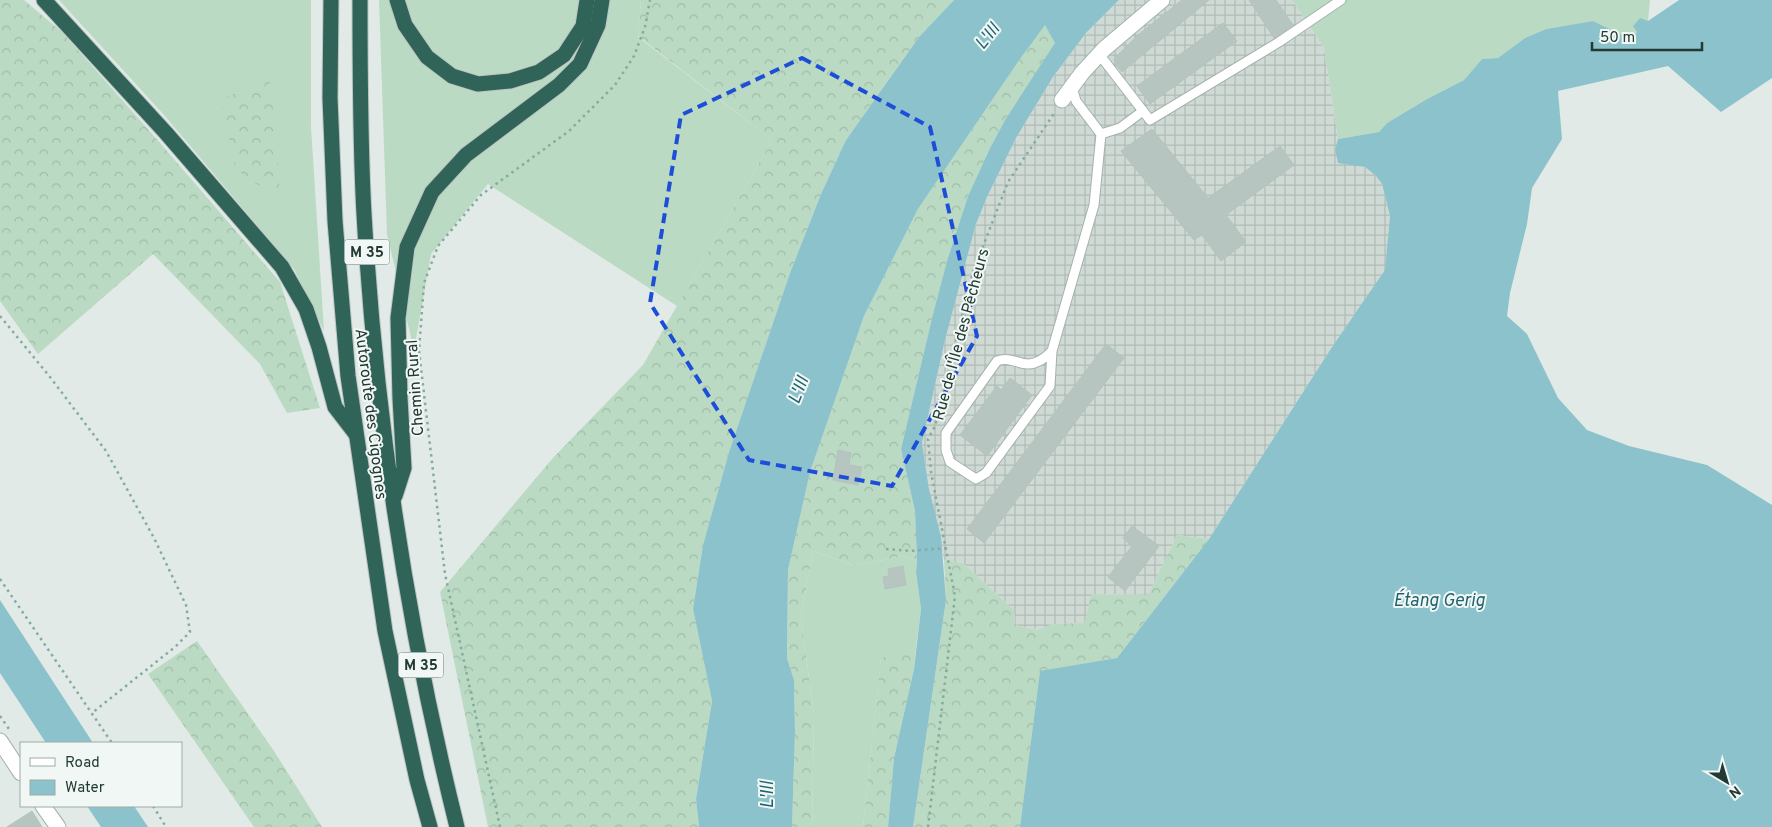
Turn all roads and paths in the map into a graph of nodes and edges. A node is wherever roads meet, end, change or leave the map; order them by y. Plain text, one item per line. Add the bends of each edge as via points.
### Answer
1 (44, 0) edge
2 (331, 0) edge
3 (360, 0) edge
4 (397, 0) edge
5 (587, 0) edge
6 (602, 0) edge
7 (650, 0) edge
8 (1162, 0) edge
9 (1341, 0) edge
10 (1099, 54) junction
11 (1072, 87) junction
12 (1062, 100) joint
13 (1143, 111) junction
14 (1102, 134) junction
15 (0, 316) edge
16 (1052, 351) junction
17 (356, 434) junction
18 (393, 502) junction
19 (886, 548) dead end
20 (946, 548) junction
21 (0, 579) edge
22 (92, 712) junction
23 (0, 741) edge
24 (111, 742) edge
25 (20, 771) edge
26 (45, 807) edge
27 (153, 807) edge
28 (58, 827) edge
29 (166, 827) edge
30 (430, 827) edge
31 (457, 827) edge
32 (500, 827) edge
33 (928, 827) edge

1 - 17 highway via 282,268 306,309 335,407
2 - 17 highway, Autoroute des Cigognes / M 35 via 330,98 335,221
3 - 18 highway, Autoroute des Cigognes / M 35 via 364,214 376,366
4 - 5 highway via 405,25 427,57 452,76 478,84 510,81 539,72 564,55 583,26
6 - 18 highway via 598,25 580,64 559,86 466,156 432,192 407,247 398,318 404,468
7 - 32 path, Chemin Rural via 645,27 634,56 615,85 569,131 481,195 438,246 424,284 419,352 445,574
8 - 10 street
9 - 13 lane via 1150,120
10 - 11 street
10 - 13 lane
11 - 12 street
11 - 14 lane via 1076,101
12 - 20 path, Rue de l'Île des Pêcheurs via 1008,182 973,272 935,426 928,439
13 - 14 lane via 1120,128
14 - 16 lane via 1094,205
15 - 22 path via 106,451 186,605 190,632
16 - 16 lane via 1038,362 1025,365 1006,358 996,361 946,433 950,462 976,479 986,474 1050,386
17 - 30 highway, Autoroute des Cigognes / M 35 via 385,631
18 - 31 highway, Autoroute des Cigognes / M 35 via 412,626
19 - 20 path via 910,551
20 - 33 path, Rue de l'Île des Pêcheurs via 955,596
21 - 22 path
22 - 24 path
23 - 25 street
26 - 28 street
27 - 29 path

